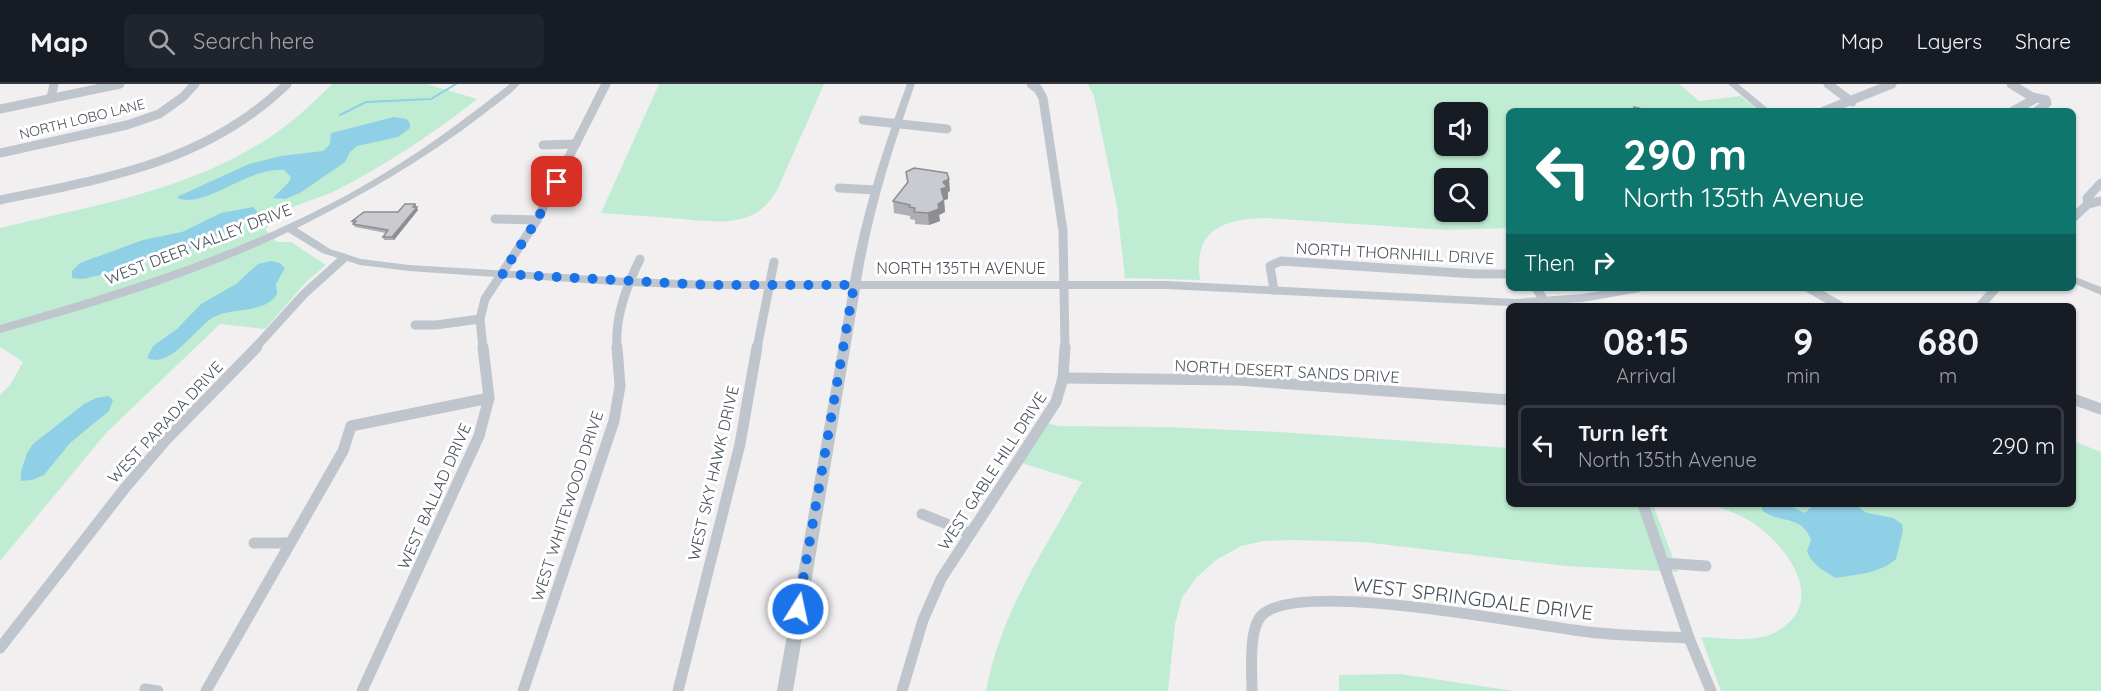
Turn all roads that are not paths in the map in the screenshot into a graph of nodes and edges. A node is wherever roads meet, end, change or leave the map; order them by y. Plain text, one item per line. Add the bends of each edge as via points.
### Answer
1 (54, 84) edge
2 (120, 84) edge
3 (195, 84) edge
4 (287, 84) edge
5 (516, 84) edge
6 (606, 84) edge
7 (911, 84) edge
8 (1031, 84) edge
9 (1732, 84) edge
10 (1828, 84) edge
11 (1892, 84) edge
12 (2011, 84) edge
13 (2024, 84) edge
14 (2032, 97) junction
15 (51, 98) junction
16 (2046, 100) junction
17 (1852, 102) junction
18 (1762, 108) edge
19 (1833, 108) edge
20 (2018, 108) edge
21 (2043, 108) edge
22 (0, 110) edge
23 (863, 120) dead end
24 (896, 124) junction
25 (947, 129) dead end
26 (576, 144) junction
27 (543, 145) dead end
28 (0, 153) edge
29 (2101, 183) edge
30 (839, 188) dead end
31 (875, 190) junction
32 (0, 200) edge
33 (2101, 201) edge
34 (2088, 204) junction
35 (2101, 209) edge
36 (2076, 215) edge
37 (495, 219) dead end
38 (537, 220) junction
39 (290, 228) junction
40 (344, 258) junction
41 (640, 259) dead end
42 (774, 262) dead end
43 (502, 274) junction
44 (1506, 274) edge
45 (2076, 280) edge
46 (629, 282) junction
47 (854, 285) junction
48 (1065, 285) junction
49 (768, 286) junction
50 (1274, 290) junction
51 (1623, 291) edge
52 (1814, 291) edge
53 (1993, 291) edge
54 (2101, 291) edge
55 (1506, 303) edge
56 (1553, 303) edge
57 (1835, 303) edge
58 (1983, 303) edge
59 (480, 319) junction
60 (415, 325) dead end
61 (0, 329) edge
62 (1063, 378) junction
63 (489, 398) junction
64 (1506, 400) edge
65 (2076, 400) edge
66 (2101, 409) edge
67 (1644, 507) edge
68 (922, 514) dead end
69 (969, 532) junction
70 (254, 543) dead end
71 (290, 543) junction
72 (1663, 563) junction
73 (1706, 566) dead end
74 (1689, 638) junction
75 (0, 648) edge
76 (206, 691) edge
77 (362, 691) edge
78 (523, 691) edge
79 (678, 691) edge
80 (785, 691) edge
81 (902, 691) edge
82 (1252, 691) edge
83 (1711, 691) edge

1 - 15 street
2 - 15 street
3 - 28 street, NORTH LOBO LANE via 159,114 128,125
4 - 32 street via 257,112 186,152 128,171
5 - 39 street, WEST DEER VALLEY DRIVE via 429,151
6 - 26 street, WEST BALLAD DRIVE
7 - 24 street
8 - 48 street, WEST GABLE HILL DRIVE via 1043,98 1063,231
9 - 18 street
10 - 17 street
11 - 17 street
12 - 14 street
13 - 16 street
14 - 16 street
14 - 20 street
15 - 22 street
16 - 21 street
17 - 19 street
23 - 24 street
24 - 25 street
24 - 31 street
26 - 27 street
26 - 38 street, WEST BALLAD DRIVE
29 - 34 street via 2087,198
30 - 31 street
31 - 47 street
33 - 34 street
34 - 35 street
34 - 36 street
37 - 38 street
38 - 43 street, WEST BALLAD DRIVE
39 - 40 street, NORTH 135TH AVENUE
39 - 61 street, WEST DEER VALLEY DRIVE via 105,299
40 - 43 street, NORTH 135TH AVENUE via 387,266
40 - 75 street, WEST PARADA DRIVE via 304,294 166,440
41 - 46 street, WEST WHITEWOOD DRIVE
42 - 49 street, WEST SKY HAWK DRIVE
43 - 46 street, NORTH 135TH AVENUE
43 - 59 street, WEST BALLAD DRIVE via 485,299
44 - 50 street, NORTH THORNHILL DRIVE via 1281,261 1270,266
45 - 54 street
46 - 49 street, NORTH 135TH AVENUE
46 - 78 street, WEST WHITEWOOD DRIVE via 618,317 620,386 614,421
47 - 48 street, NORTH 135TH AVENUE
47 - 49 street, NORTH 135TH AVENUE
47 - 80 street
48 - 50 street, NORTH 135TH AVENUE
48 - 62 street, WEST GABLE HILL DRIVE
49 - 79 street, WEST SKY HAWK DRIVE via 740,444
50 - 55 street, NORTH 135TH AVENUE
51 - 56 street, NORTH 135TH AVENUE
52 - 57 street
53 - 58 street
59 - 60 street
59 - 63 street, WEST BALLAD DRIVE
62 - 64 street, NORTH DESERT SANDS DRIVE via 1237,380
62 - 69 street, WEST GABLE HILL DRIVE via 1056,402
63 - 71 street via 351,426 343,451
63 - 77 street, WEST BALLAD DRIVE via 479,436
65 - 66 street
67 - 72 street
68 - 69 street
69 - 81 street, WEST GABLE HILL DRIVE via 941,579 923,620
70 - 71 street
71 - 76 street
72 - 73 street
72 - 74 street
74 - 82 street, WEST SPRINGDALE DRIVE via 1592,632 1424,609 1304,602 1278,605 1262,615 1255,630
74 - 83 street

